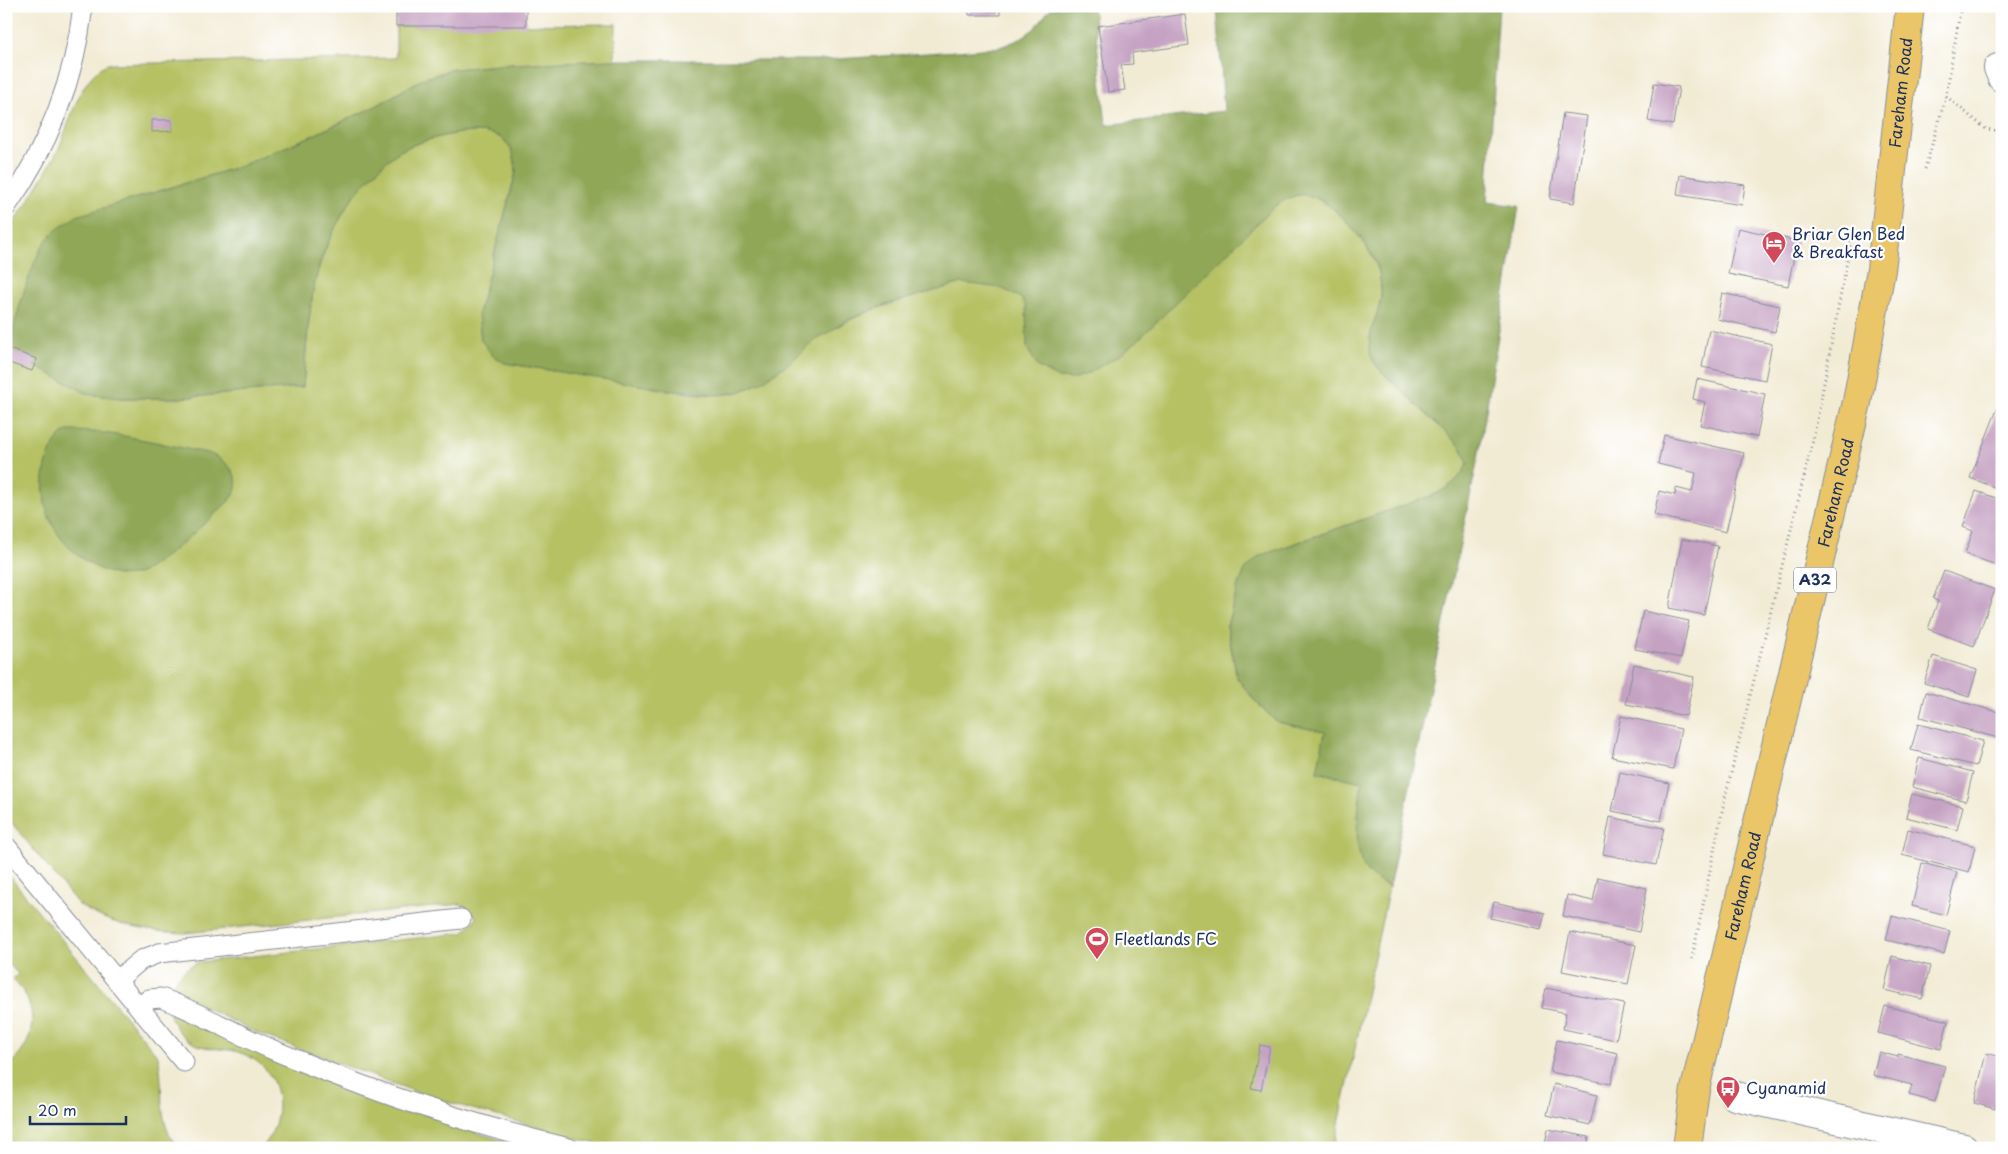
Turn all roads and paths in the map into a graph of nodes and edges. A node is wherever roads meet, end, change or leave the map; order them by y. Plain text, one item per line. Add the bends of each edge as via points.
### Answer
1 (83, 6) edge
2 (1910, 6) edge
3 (1946, 96) dead end
4 (2002, 131) edge
5 (6, 207) edge
6 (1852, 234) dead end
7 (6, 846) edge
8 (461, 919) dead end
9 (1690, 965) dead end
10 (117, 980) junction
11 (140, 1008) junction
12 (184, 1062) dead end
13 (1735, 1096) dead end
14 (569, 1148) edge
15 (1687, 1148) edge
16 (1964, 1148) edge

1 - 5 lane via 75,56 61,101 32,168
2 - 15 main road, Fareham Road / A32 via 1881,270 1857,402 1695,1089
3 - 4 path via 1986,129
6 - 9 path via 1814,436 1724,802
7 - 10 lane
8 - 10 lane via 159,953 141,960
10 - 11 lane
11 - 12 lane
11 - 14 lane via 149,1000 161,998 270,1049 366,1085 475,1122
13 - 16 street

